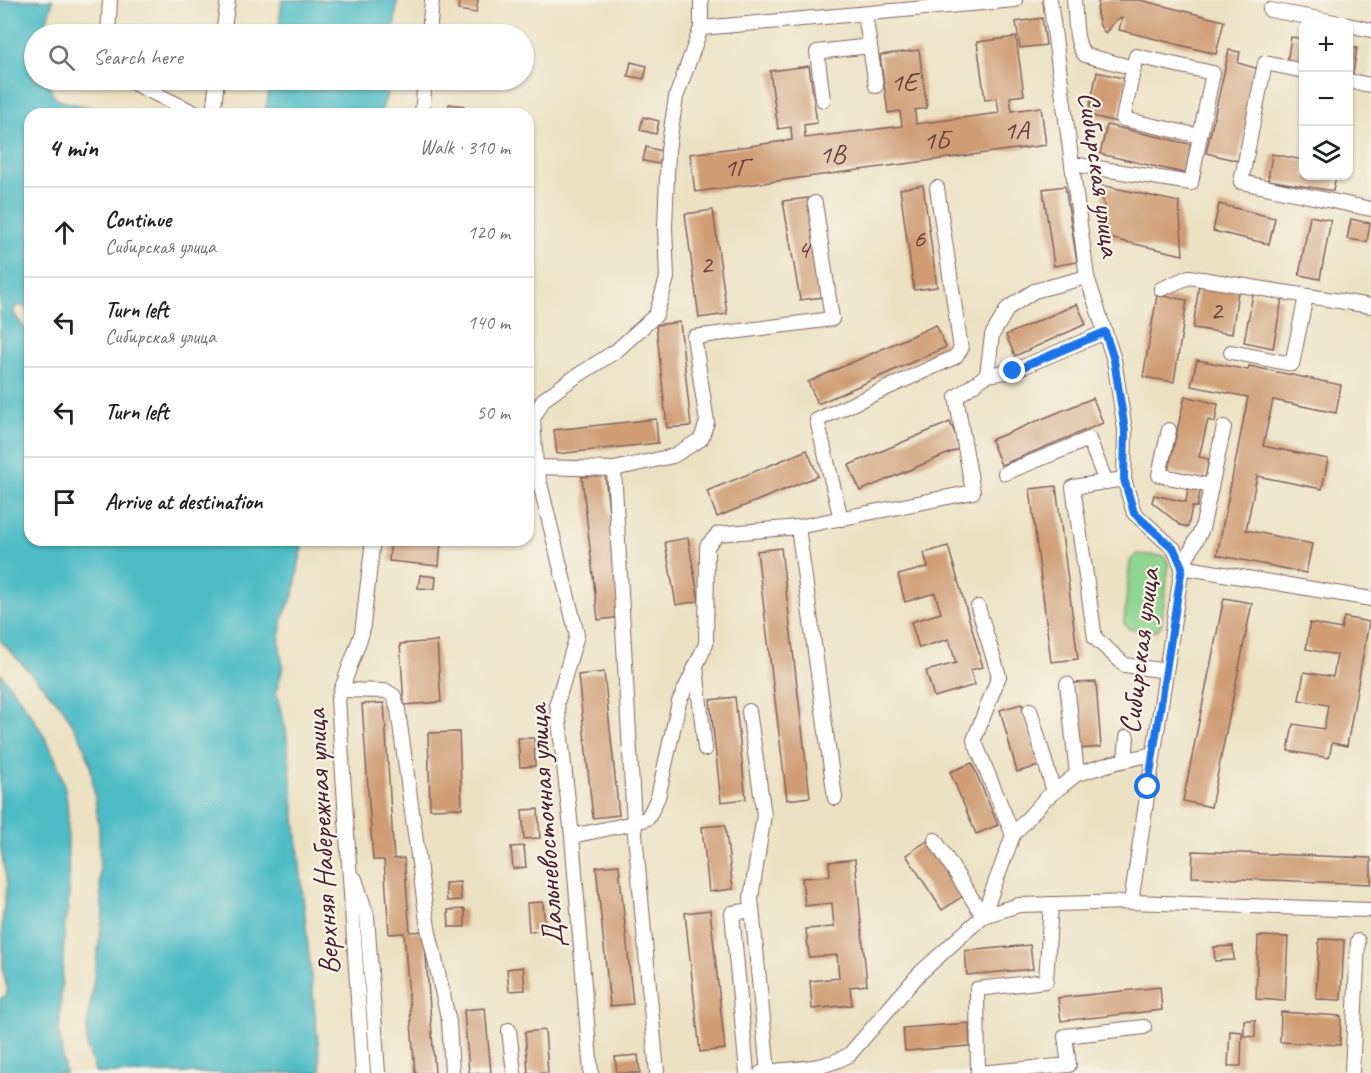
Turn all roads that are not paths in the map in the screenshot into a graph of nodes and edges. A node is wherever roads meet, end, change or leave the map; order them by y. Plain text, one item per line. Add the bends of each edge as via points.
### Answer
1 (110, 0) edge
2 (228, 0) edge
3 (432, 0) edge
4 (701, 0) edge
5 (1015, 0) edge
6 (1050, 0) edge
7 (1074, 0) edge
8 (1270, 10) dead end
9 (865, 14) junction
10 (1313, 18) edge
11 (109, 24) edge
12 (224, 24) edge
13 (430, 24) edge
14 (1353, 26) edge
15 (701, 28) junction
16 (1371, 30) edge
17 (870, 46) junction
18 (1134, 68) junction
19 (1299, 70) edge
20 (1353, 82) edge
21 (1371, 85) edge
22 (876, 86) dead end
23 (148, 90) edge
24 (216, 90) edge
25 (424, 90) edge
26 (823, 100) dead end
27 (185, 108) edge
28 (214, 108) edge
29 (423, 108) edge
30 (1200, 136) junction
31 (1072, 164) junction
32 (937, 188) dead end
33 (815, 203) dead end
34 (1371, 207) edge
35 (1087, 277) junction
36 (1161, 289) dead end
37 (1306, 296) junction
38 (1371, 306) edge
39 (1105, 332) junction
40 (1231, 352) dead end
41 (987, 375) junction
42 (534, 417) edge
43 (1224, 428) dead end
44 (1169, 430) dead end
45 (534, 435) edge
46 (536, 467) junction
47 (614, 469) junction
48 (1005, 473) dead end
49 (1124, 479) junction
50 (1106, 482) junction
51 (1211, 486) junction
52 (842, 519) junction
53 (798, 527) junction
54 (372, 546) edge
55 (1182, 567) junction
56 (1371, 598) edge
57 (978, 607) dead end
58 (695, 666) junction
59 (1166, 671) junction
60 (1067, 684) dead end
61 (341, 690) junction
62 (1030, 710) dead end
63 (749, 711) dead end
64 (1127, 737) dead end
65 (705, 749) dead end
66 (1153, 754) junction
67 (1125, 760) junction
68 (1077, 774) junction
69 (1054, 792) junction
70 (835, 798) dead end
71 (634, 823) junction
72 (1014, 835) junction
73 (572, 836) junction
74 (935, 840) dead end
75 (349, 858) junction
76 (1131, 902) junction
77 (1051, 904) junction
78 (752, 910) junction
79 (1371, 910) edge
80 (983, 916) junction
81 (1359, 941) dead end
82 (1144, 1027) dead end
83 (509, 1030) dead end
84 (805, 1071) edge
85 (765, 1072) edge
86 (363, 1073) edge
87 (378, 1073) edge
88 (452, 1073) edge
89 (514, 1073) edge
90 (591, 1073) edge
91 (657, 1073) edge
92 (747, 1073) edge
93 (978, 1073) edge
94 (1352, 1073) edge

1 - 11 street
2 - 12 street
3 - 13 street
4 - 15 street, Дальневосточная улица
5 - 9 street
6 - 31 street, Сибирская улица
7 - 18 street via 1082,53
8 - 10 street
9 - 15 street
9 - 17 street
14 - 16 street
15 - 42 street, Дальневосточная улица via 676,98 668,150 667,278 656,315 616,351 543,400
17 - 22 street
17 - 26 street via 817,52
18 - 30 street via 1123,119
18 - 30 street via 1136,56 1213,73
19 - 34 street via 1265,63 1241,182
20 - 21 street
23 - 27 street
24 - 28 street
25 - 29 street
30 - 31 street via 1191,183
31 - 35 street, Сибирская улица
32 - 52 street via 961,349 955,357 817,420
33 - 47 street via 832,319 694,337 707,422 701,439 673,456
35 - 39 street, Сибирская улица
35 - 41 street via 1034,291 1008,308 992,335
36 - 37 street via 1189,277
37 - 38 street
37 - 40 street via 1292,364
39 - 41 street via 1013,371
39 - 49 street, Сибирская улица via 1114,360 1125,430
41 - 52 street via 956,397 973,492
43 - 51 street
44 - 51 street via 1159,475
45 - 46 street, Дальневосточная улица
46 - 47 street
46 - 73 street, Дальневосточная улица via 577,634 557,703
47 - 71 street
48 - 50 street via 1089,439
49 - 50 street
49 - 55 street, Сибирская улица via 1134,513 1174,549
50 - 59 street via 1073,487 1095,638 1125,665
51 - 55 street via 1202,529
52 - 53 street
53 - 58 street via 718,534 707,546 706,644
53 - 70 street
54 - 61 street, Верхняя Набережная улица via 362,633
55 - 56 street
55 - 59 street, Сибирская улица
57 - 72 street via 999,676 974,740
58 - 65 street
58 - 71 street via 679,702 658,797 648,818
59 - 66 street, Сибирская улица
60 - 68 street
61 - 75 street, Верхняя Набережная улица via 338,699
61 - 88 street via 386,691 394,696 428,928 449,1022
62 - 69 street
63 - 78 street via 764,815
64 - 67 street
66 - 67 street
66 - 76 street, Сибирская улица
67 - 68 street
68 - 69 street
69 - 72 street
71 - 73 street
71 - 91 street
72 - 80 street
73 - 90 street, Дальневосточная улица
74 - 80 street
75 - 86 street, Верхняя Набережная улица
75 - 87 street via 367,916
76 - 77 street
76 - 79 street
77 - 80 street via 1019,905
77 - 93 street via 1046,981 977,989
78 - 85 street
78 - 92 street via 732,913
80 - 84 street via 919,974 849,1055
81 - 94 street
82 - 93 street via 1065,1036 1069,1065
83 - 89 street
84 - 85 street

